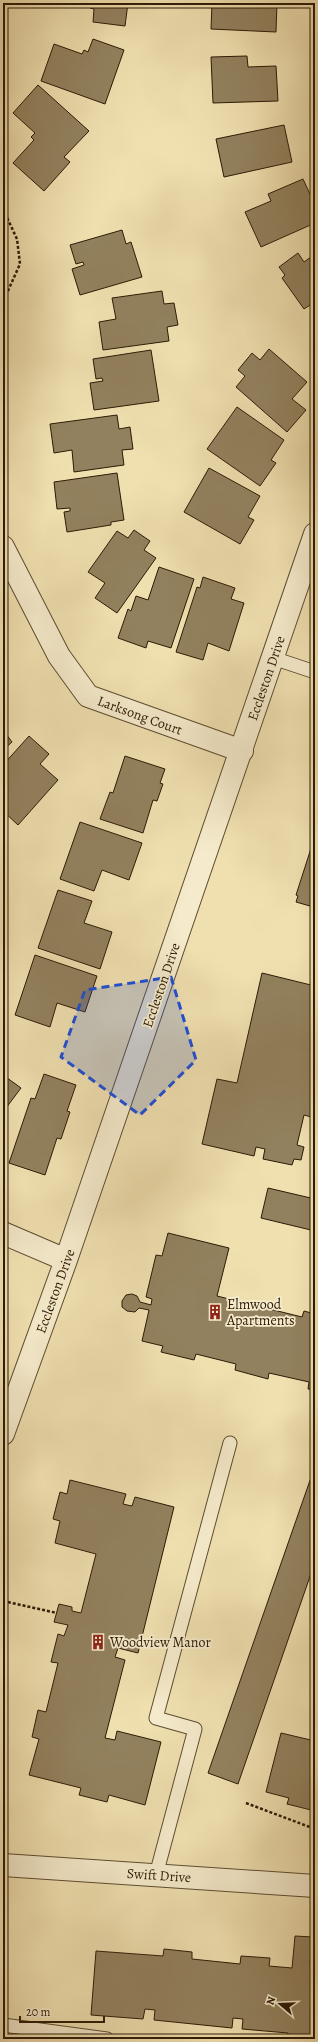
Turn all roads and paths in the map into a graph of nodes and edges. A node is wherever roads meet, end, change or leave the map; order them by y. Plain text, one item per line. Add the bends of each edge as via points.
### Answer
1 (3, 209) edge
2 (3, 302) edge
3 (315, 534) edge
4 (3, 547) edge
5 (273, 658) junction
6 (315, 672) edge
7 (242, 751) junction
8 (3, 1233) edge
9 (66, 1260) junction
10 (3, 1434) edge
11 (230, 1443) dead end
12 (3, 1601) edge
13 (57, 1613) dead end
14 (246, 1802) dead end
15 (315, 1829) edge
16 (3, 1865) edge
17 (156, 1875) junction
18 (315, 1886) edge
19 (3, 2025) edge
20 (107, 2039) edge

1 - 2 path via 17,239 20,264
3 - 5 street, Eccleston Drive
4 - 7 street, Larksong Court via 59,656 88,696
5 - 6 lane
5 - 7 street, Eccleston Drive
7 - 9 street, Eccleston Drive
8 - 9 street
9 - 10 street, Eccleston Drive
11 - 17 lane via 156,1718 195,1729
12 - 13 path
14 - 15 path
16 - 17 street, Swift Drive
17 - 18 street, Swift Drive
19 - 20 lane

